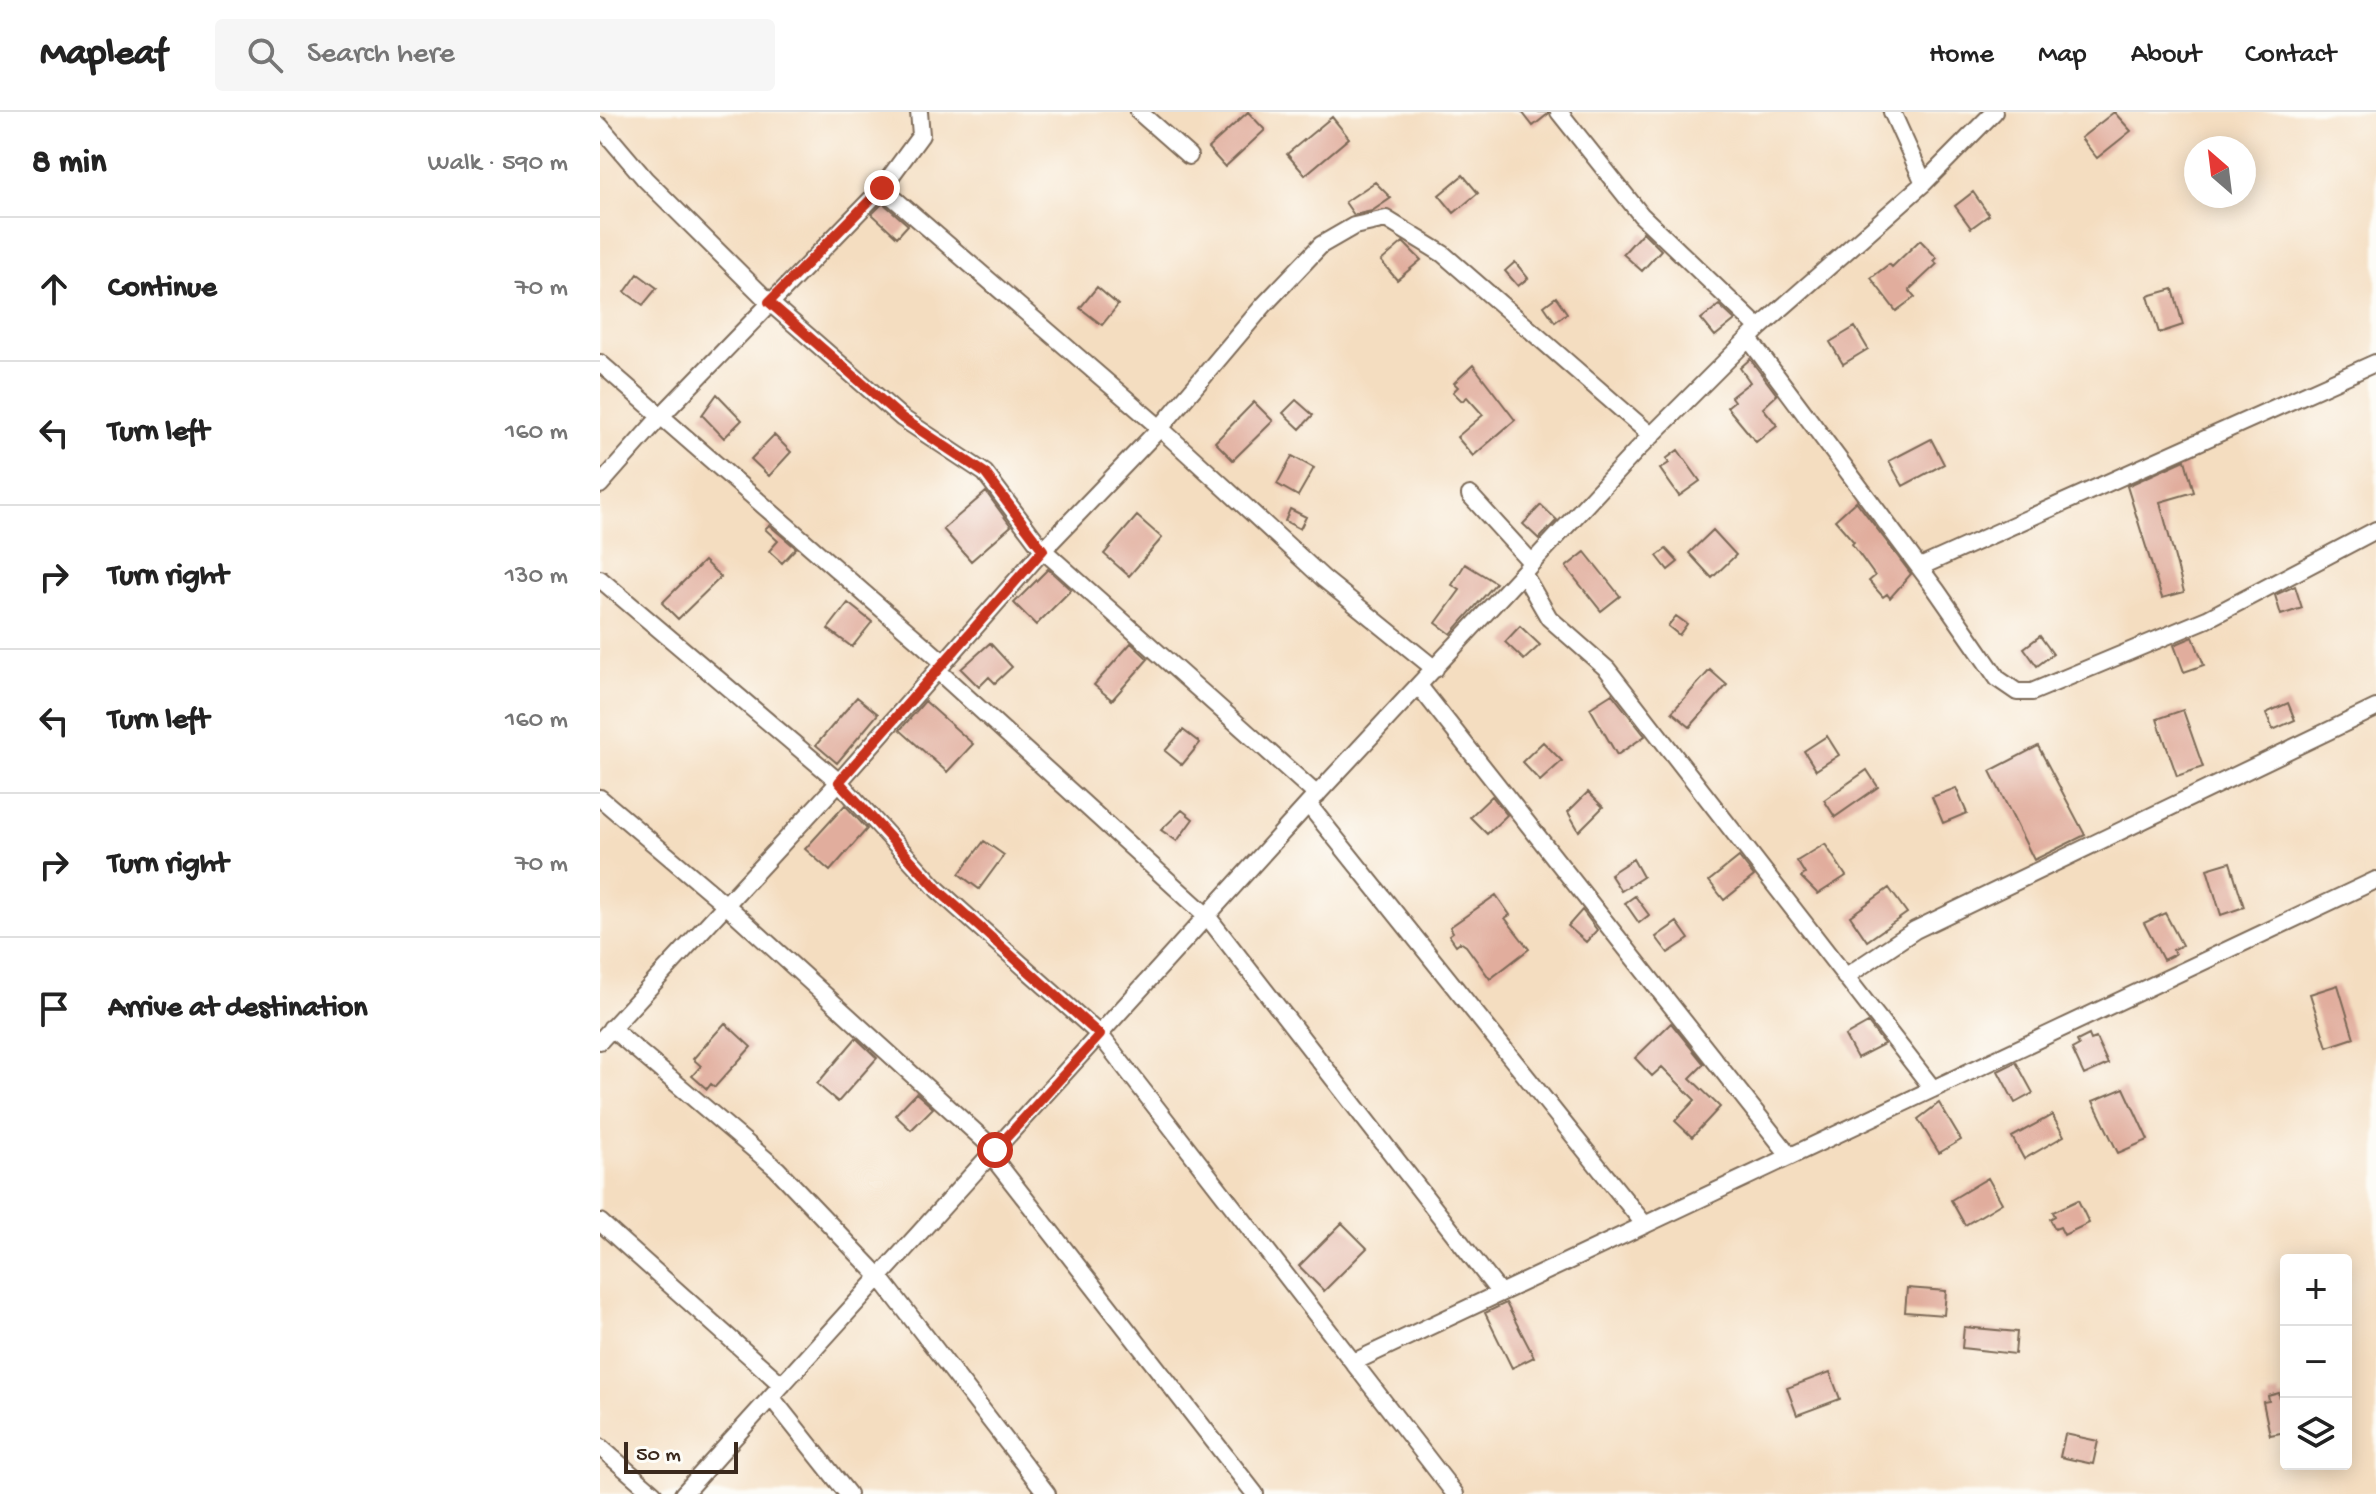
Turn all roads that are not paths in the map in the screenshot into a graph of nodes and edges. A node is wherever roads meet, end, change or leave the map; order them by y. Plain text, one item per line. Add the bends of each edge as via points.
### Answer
1 (919, 112) edge
2 (1139, 112) edge
3 (1559, 112) edge
4 (1892, 112) edge
5 (1994, 112) edge
6 (600, 126) edge
7 (1189, 156) dead end
8 (1924, 183) junction
9 (882, 188) junction
10 (769, 302) junction
11 (1754, 334) junction
12 (600, 363) edge
13 (2376, 364) edge
14 (661, 416) junction
15 (1160, 428) junction
16 (1652, 436) junction
17 (600, 485) edge
18 (1470, 495) dead end
19 (2376, 530) edge
20 (1043, 550) junction
21 (1920, 567) junction
22 (1528, 568) junction
23 (600, 579) edge
24 (941, 666) junction
25 (1435, 669) junction
26 (1419, 686) junction
27 (2376, 708) edge
28 (839, 782) junction
29 (600, 798) edge
30 (1312, 799) junction
31 (2376, 880) edge
32 (726, 905) junction
33 (1207, 916) junction
34 (1845, 977) junction
35 (606, 1034) edge
36 (1100, 1035) junction
37 (1933, 1089) junction
38 (993, 1153) junction
39 (1790, 1156) junction
40 (600, 1222) edge
41 (1645, 1225) junction
42 (879, 1276) junction
43 (1500, 1293) junction
44 (1356, 1361) junction
45 (776, 1391) junction
46 (600, 1447) edge
47 (654, 1494) edge
48 (683, 1494) edge
49 (848, 1494) edge
50 (1047, 1494) edge
51 (1255, 1494) edge
52 (1455, 1494) edge

1 - 9 street via 921,135
2 - 7 street
3 - 11 street via 1641,215
4 - 8 street
5 - 8 street
6 - 10 street via 645,179
8 - 11 street
9 - 10 street
9 - 15 street
10 - 14 street
10 - 20 street via 902,418 985,473
11 - 16 street
11 - 21 street
12 - 14 street
13 - 21 street
14 - 17 street
14 - 24 street
15 - 16 street via 1321,245 1354,226 1386,219 1443,254
15 - 20 street
15 - 25 street via 1324,579
16 - 22 street
18 - 22 street
19 - 21 street via 2207,619 2032,692 2017,692 1998,679
20 - 24 street
20 - 30 street
22 - 25 street
22 - 34 street via 1549,618 1607,669
23 - 28 street
24 - 28 street
24 - 33 street
25 - 26 street
26 - 30 street
26 - 39 street
27 - 34 street via 1915,930
28 - 32 street
28 - 36 street via 938,890
29 - 32 street
30 - 33 street
30 - 41 street
31 - 37 street
32 - 35 street
32 - 38 street
33 - 36 street
33 - 43 street
34 - 37 street
35 - 42 street via 777,1169
36 - 38 street
36 - 44 street
37 - 39 street
38 - 42 street
38 - 51 street
39 - 41 street
40 - 45 street via 642,1256
41 - 43 street
42 - 45 street
42 - 50 street
43 - 44 street
44 - 52 street
45 - 48 street
45 - 49 street
46 - 47 street

